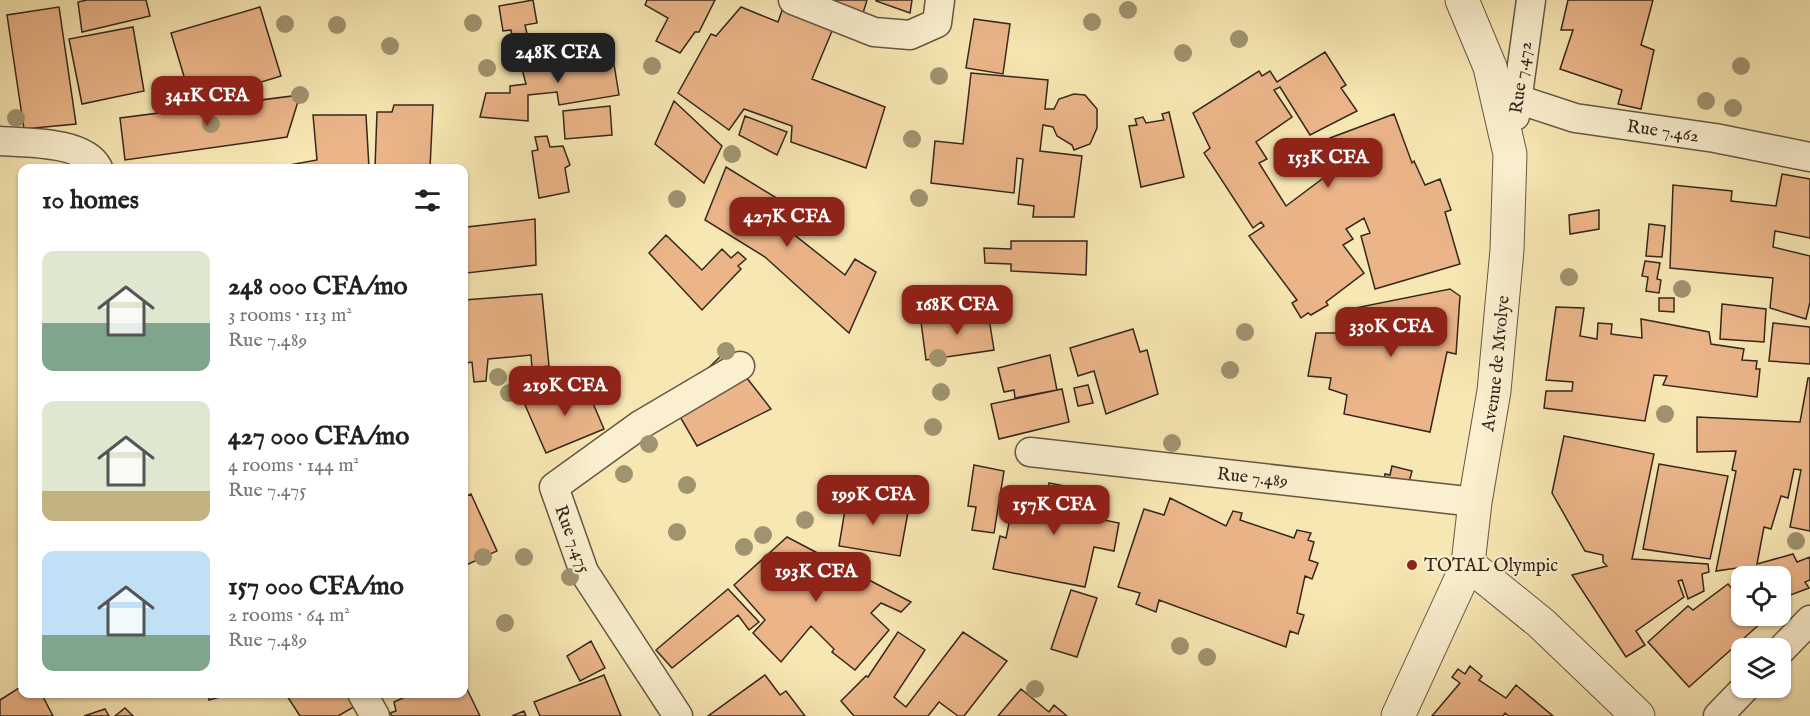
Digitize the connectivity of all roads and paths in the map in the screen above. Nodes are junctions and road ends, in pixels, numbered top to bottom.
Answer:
1 (793, 0) edge
2 (940, 0) edge
3 (1462, 0) edge
4 (1531, 0) edge
5 (1517, 99) junction
6 (0, 141) edge
7 (1510, 154) junction
8 (1810, 158) edge
9 (96, 164) edge
10 (740, 366) dead end
11 (1030, 452) dead end
12 (1475, 502) junction
13 (1468, 564) junction
14 (1810, 620) edge
15 (1791, 640) edge
16 (365, 698) edge
17 (1735, 698) edge
18 (375, 716) edge
19 (678, 716) edge
20 (1398, 716) edge
21 (1638, 716) edge
22 (1718, 716) edge

1 - 2 street
3 - 7 street, Avenue de Mvolye
4 - 5 street, Rue 7.472
5 - 7 street, Rue 7.472
5 - 8 street, Rue 7.462
6 - 9 street
7 - 12 street, Avenue de Mvolye
10 - 19 street, Rue 7.475
11 - 12 street, Rue 7.489
12 - 13 street, Avenue de Mvolye
13 - 20 street, Avenue de Mvolye
13 - 21 street
14 - 15 street
16 - 18 street
17 - 22 street

